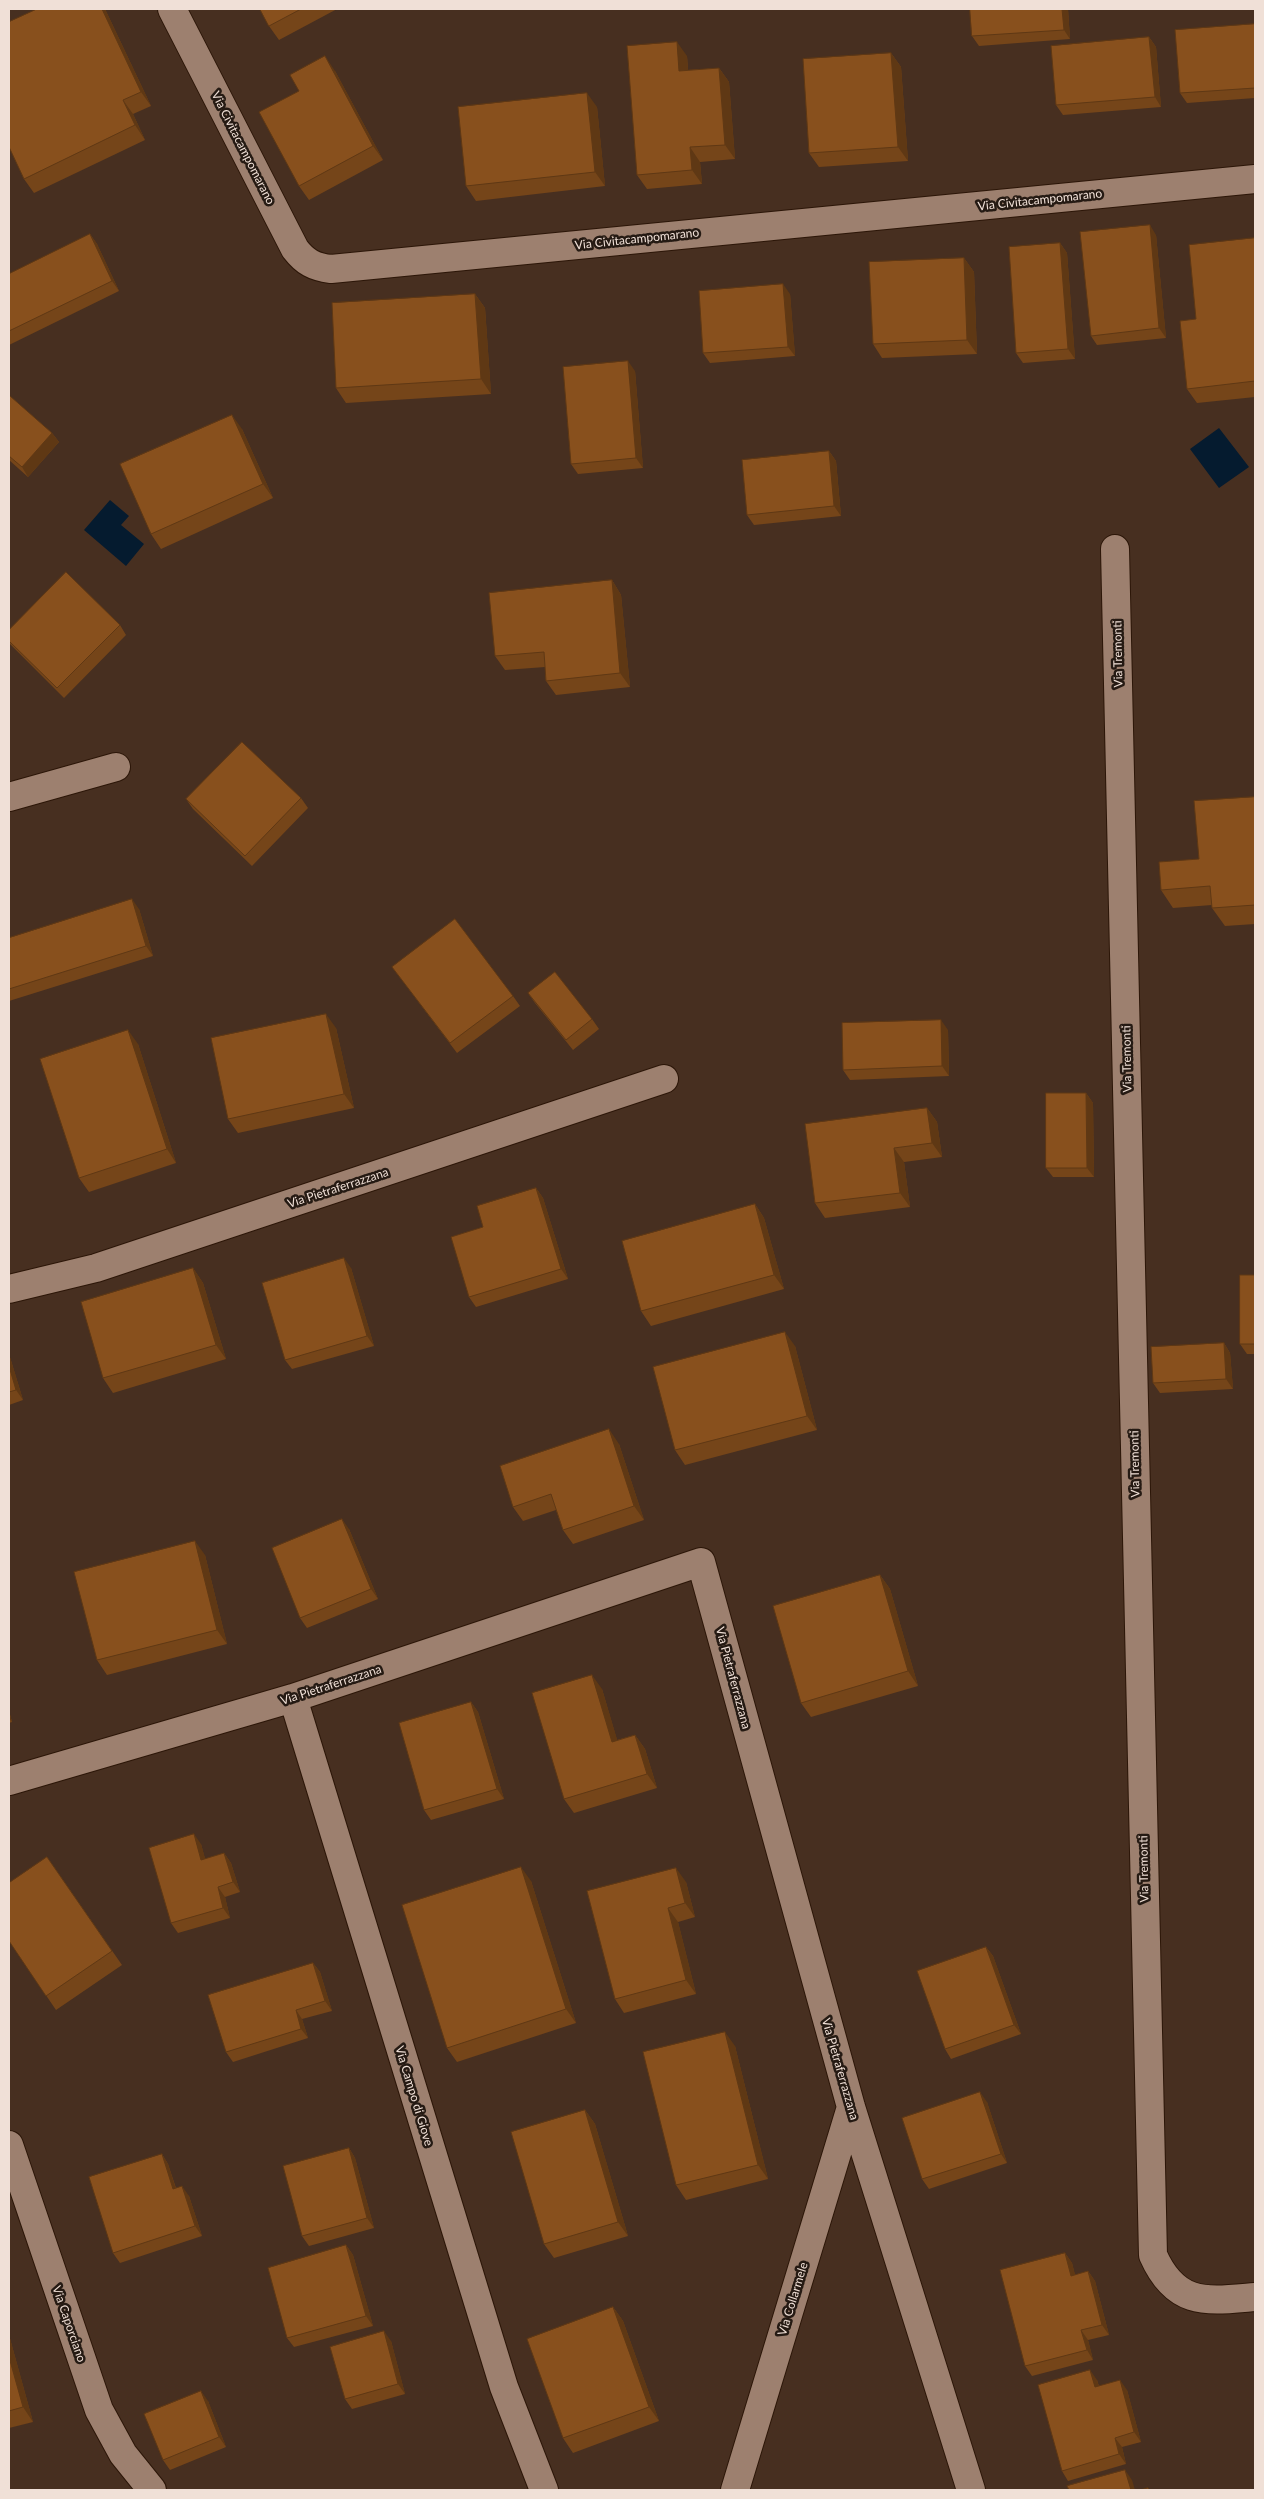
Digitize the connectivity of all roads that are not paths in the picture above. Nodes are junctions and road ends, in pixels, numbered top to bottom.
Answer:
1 (172, 9) edge
2 (1255, 179) edge
3 (1116, 550) dead end
4 (116, 767) dead end
5 (9, 797) edge
6 (664, 1079) dead end
7 (9, 1289) edge
8 (293, 1698) junction
9 (9, 1781) edge
10 (851, 2107) junction
11 (9, 2145) edge
12 (1255, 2297) edge
13 (152, 2490) edge
14 (544, 2490) edge
15 (734, 2490) edge
16 (971, 2490) edge

1 - 2 street, Via Civitacampomarano
3 - 12 street, Via Tremonti
4 - 5 street
6 - 7 street, Via Pietraferrazzana
8 - 9 street, Via Pietraferrazzana
8 - 10 street, Via Pietraferrazzana
8 - 14 street, Via Campo di Giove
10 - 15 street, Via Collarmele
10 - 16 street, Via Pietraferrazzana
11 - 13 street, Via Caporciano

